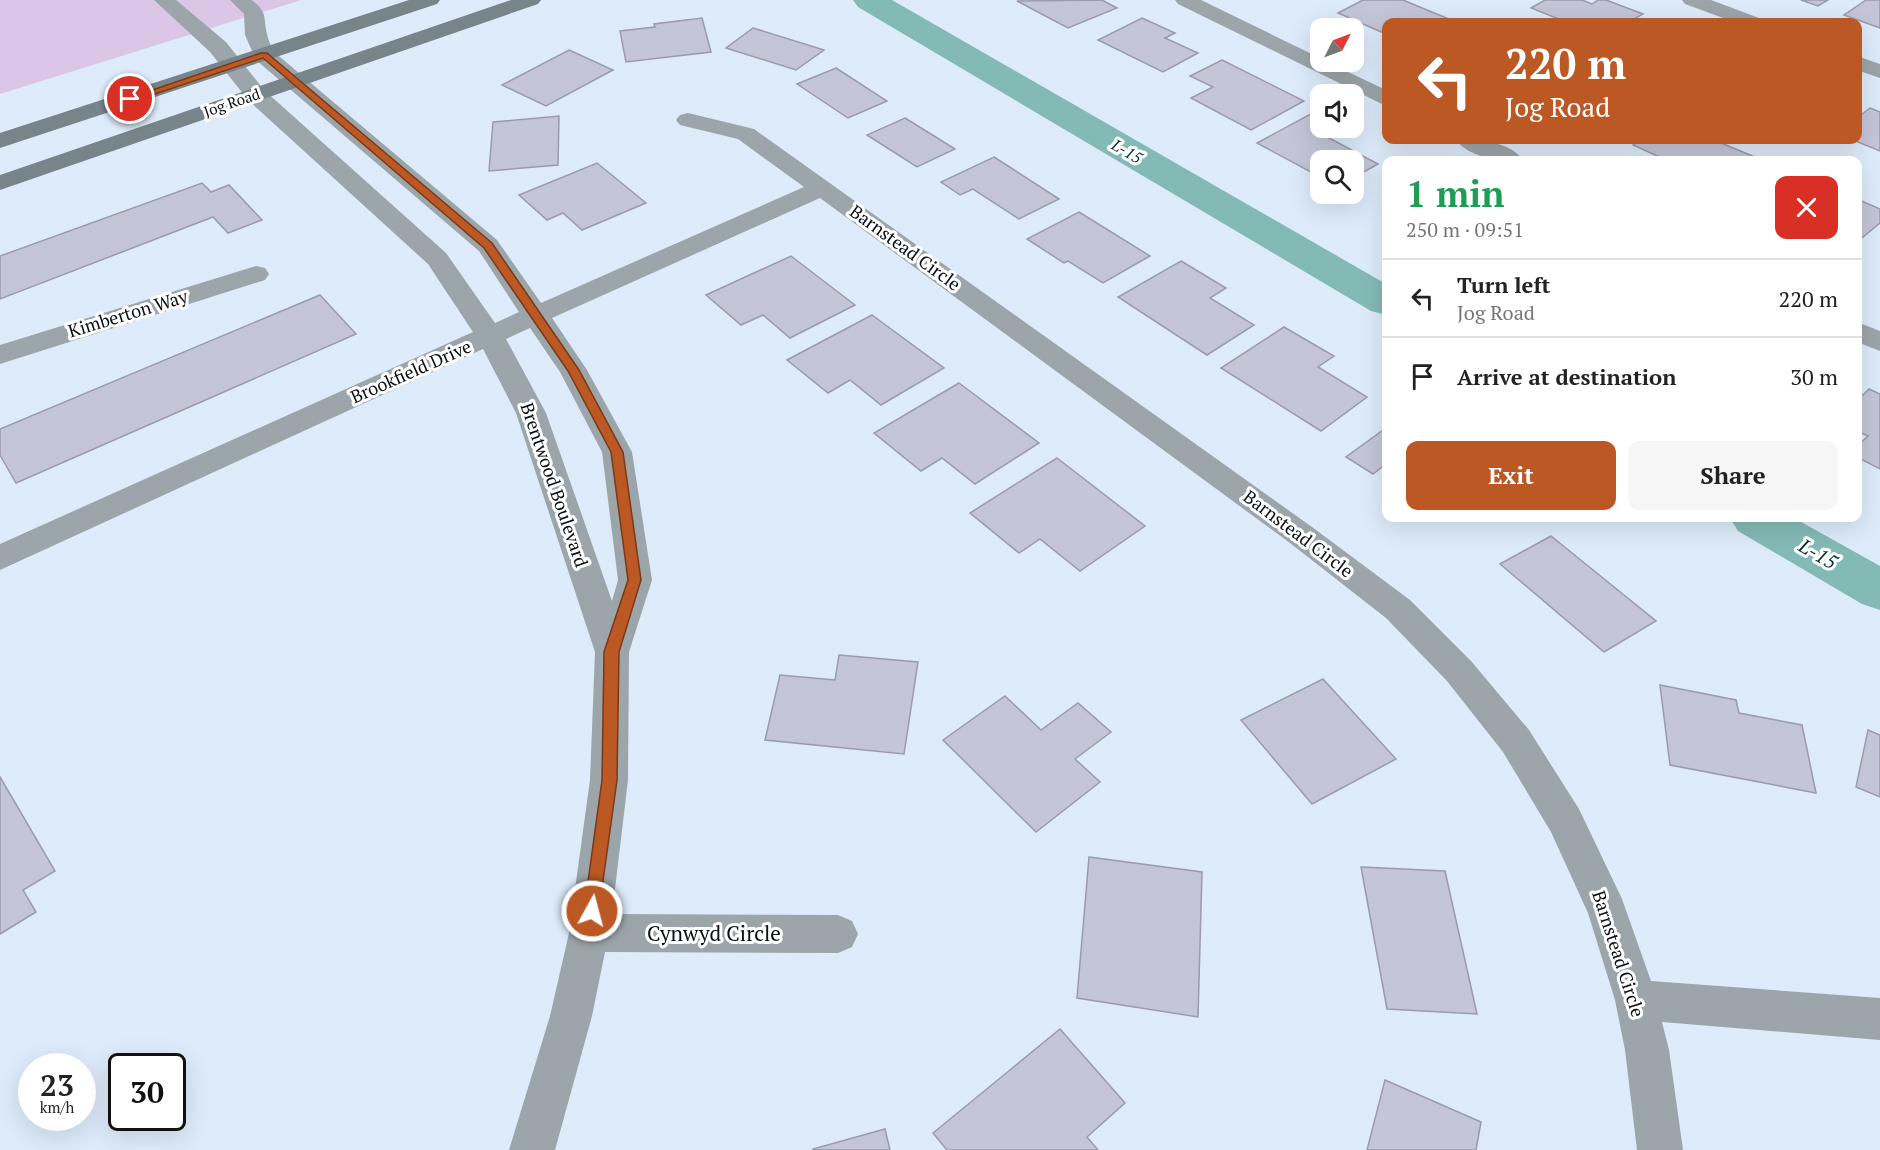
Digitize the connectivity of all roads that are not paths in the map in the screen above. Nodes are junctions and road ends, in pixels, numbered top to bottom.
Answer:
1 (164, 0) edge
2 (240, 0) edge
3 (430, 0) edge
4 (531, 0) edge
5 (1185, 0) edge
6 (1692, 0) edge
7 (1741, 18) edge
8 (264, 55) junction
9 (1862, 65) edge
10 (232, 66) junction
11 (1880, 71) edge
12 (296, 81) junction
13 (256, 95) junction
14 (1382, 97) edge
15 (688, 120) dead end
16 (0, 141) edge
17 (1477, 144) edge
18 (1502, 156) edge
19 (0, 183) edge
20 (822, 188) junction
21 (256, 274) dead end
22 (535, 315) junction
23 (1862, 333) edge
24 (490, 336) junction
25 (1880, 342) edge
26 (0, 355) edge
27 (0, 558) edge
28 (612, 652) junction
29 (589, 933) junction
30 (838, 934) dead end
31 (1636, 1000) junction
32 (1880, 1019) edge
33 (532, 1150) edge
34 (1660, 1150) edge

1 - 10 street, Brentwood Boulevard
2 - 8 street
3 - 8 main road, Jog Road
4 - 12 main road, Jog Road
5 - 14 street
6 - 7 street
8 - 10 main road, Jog Road
8 - 12 street, Brentwood Boulevard
9 - 11 street
10 - 13 street, Brentwood Boulevard
10 - 16 main road, Jog Road
12 - 13 main road, Jog Road
12 - 22 street, Brentwood Boulevard
13 - 19 main road, Jog Road
13 - 24 street, Brentwood Boulevard
15 - 20 street, Barnstead Circle
17 - 18 street
20 - 22 street, Brookfield Drive
20 - 31 street, Barnstead Circle
21 - 26 street, Kimberton Way
22 - 24 street, Brookfield Drive
22 - 28 street, Brentwood Boulevard
23 - 25 street
24 - 27 street, Brookfield Drive
24 - 28 street, Brentwood Boulevard
28 - 29 street, Brentwood Boulevard
29 - 30 street, Cynwyd Circle
29 - 33 street, Brentwood Boulevard
31 - 32 street
31 - 34 street, Barnstead Circle

